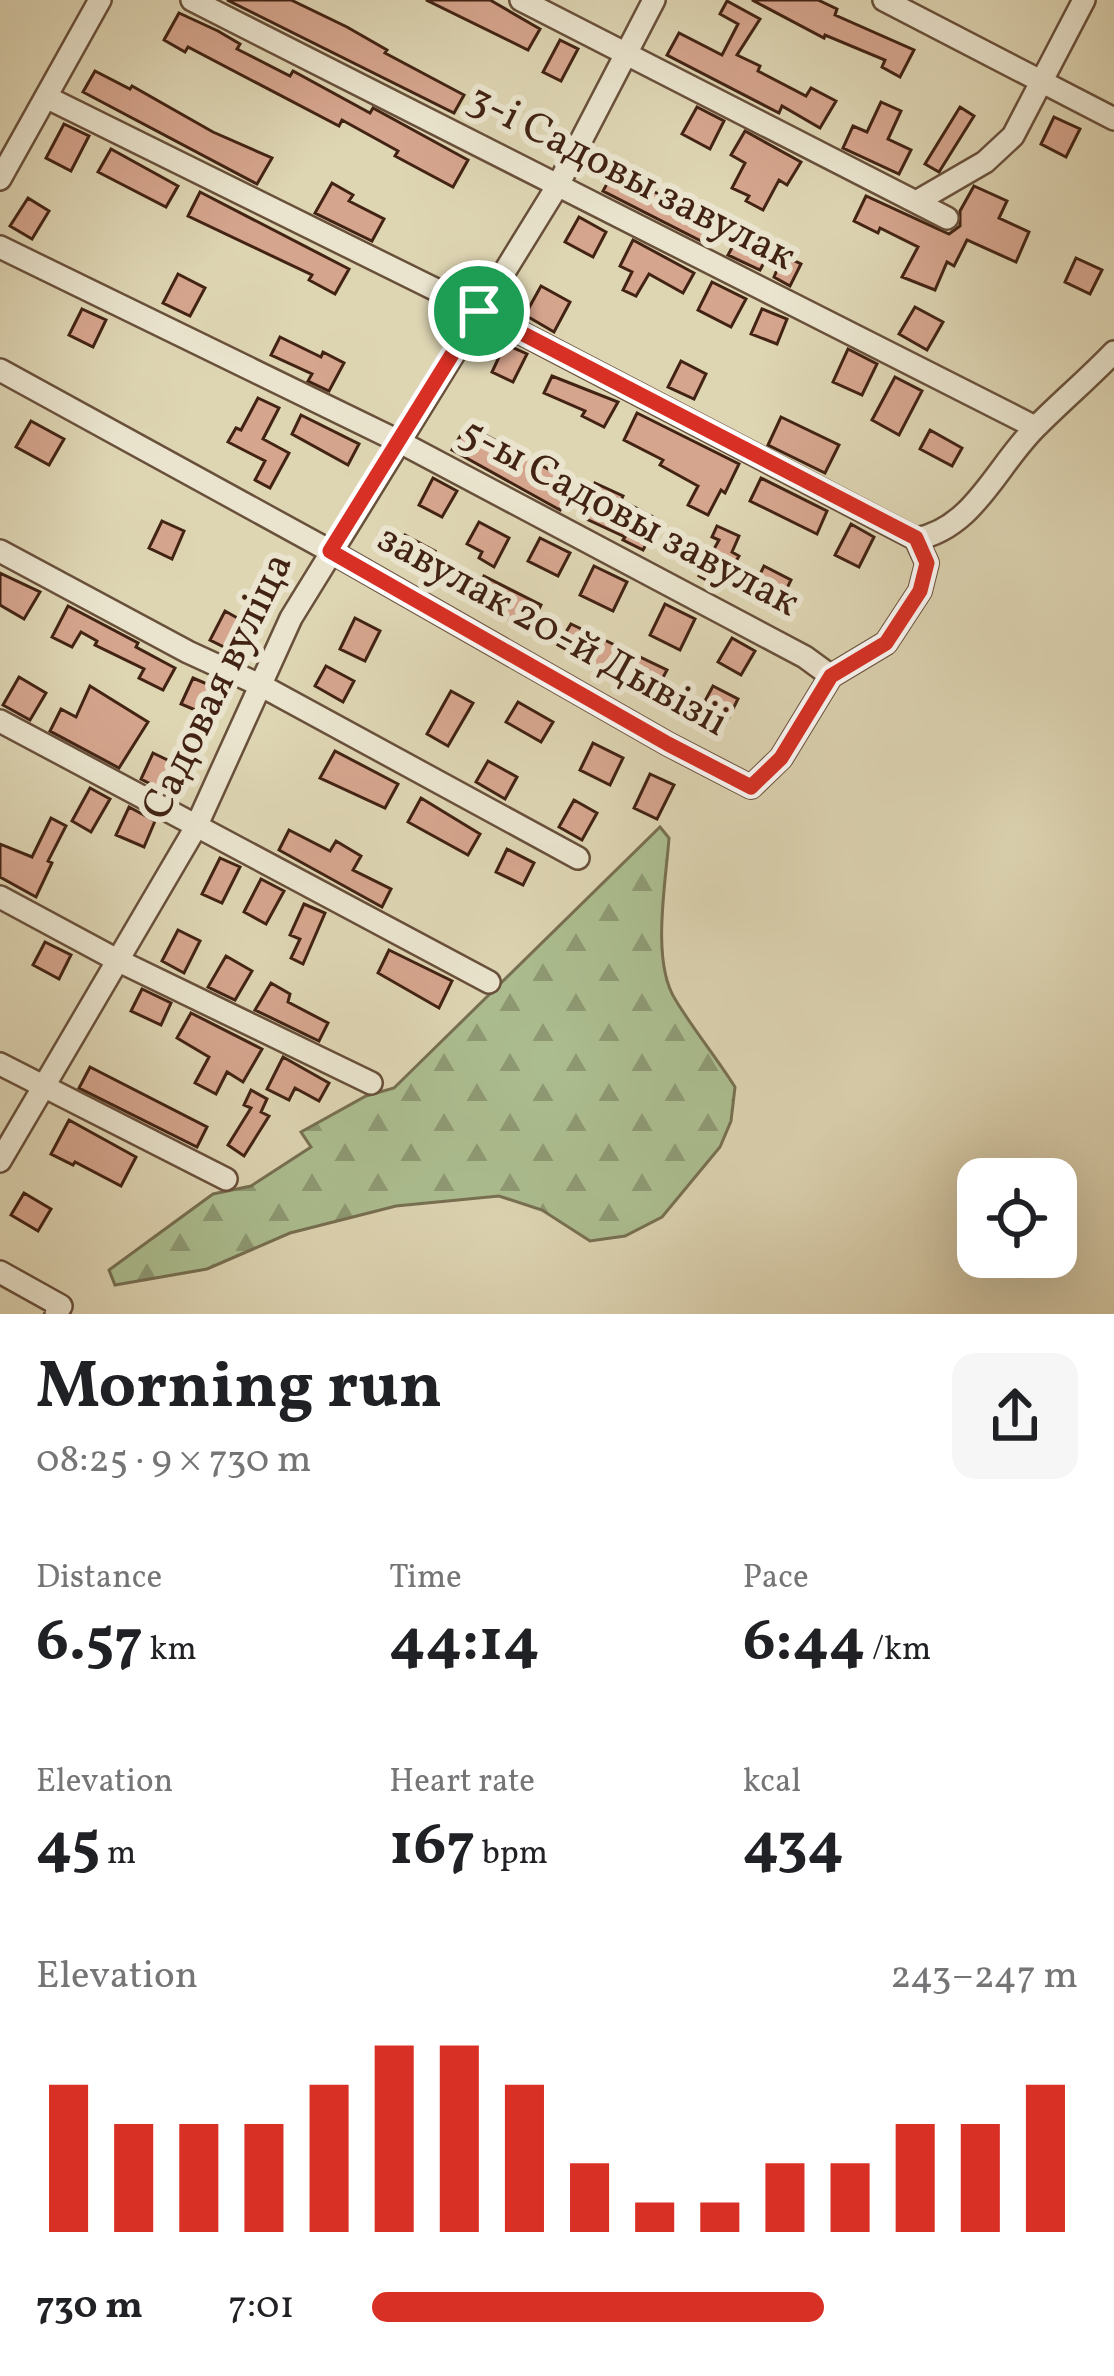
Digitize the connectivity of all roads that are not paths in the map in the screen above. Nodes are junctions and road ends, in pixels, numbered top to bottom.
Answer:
1 (100, 0) edge
2 (192, 0) edge
3 (521, 0) edge
4 (654, 0) edge
5 (884, 0) edge
6 (1084, 0) edge
7 (623, 53) junction
8 (1041, 83) junction
9 (46, 97) junction
10 (1114, 119) edge
11 (0, 179) edge
12 (558, 185) junction
13 (916, 202) junction
14 (947, 218) dead end
15 (0, 247) edge
16 (479, 311) junction
17 (1114, 352) edge
18 (0, 370) edge
19 (1035, 427) junction
20 (398, 441) junction
21 (916, 538) junction
22 (0, 551) edge
23 (330, 551) junction
24 (831, 676) junction
25 (262, 686) junction
26 (0, 721) edge
27 (196, 827) junction
28 (578, 859) dead end
29 (0, 897) edge
30 (117, 960) junction
31 (489, 982) dead end
32 (0, 1064) edge
33 (371, 1083) dead end
34 (43, 1086) junction
35 (0, 1161) edge
36 (226, 1179) dead end
37 (0, 1272) edge
38 (58, 1310) edge

1 - 9 street
2 - 12 street, 3-і Садовы завулак
3 - 7 street
4 - 7 street, Садовая вуліца
5 - 8 street
6 - 8 street
7 - 12 street, Садовая вуліца
7 - 13 street
8 - 10 street
8 - 13 street
9 - 11 street
9 - 16 street
12 - 16 street, Садовая вуліца
12 - 19 street, 3-і Садовы завулак
13 - 14 street
15 - 20 street, 5-ы Садовы завулак
16 - 20 street, Садовая вуліца
16 - 21 street
17 - 19 street
18 - 23 street, завулак 20-й Дывізіі
19 - 21 street
20 - 23 street, Садовая вуліца
20 - 24 street, 5-ы Садовы завулак
21 - 24 street
22 - 25 street
23 - 24 street, завулак 20-й Дывізіі
23 - 25 street, Садовая вуліца
25 - 27 street, Садовая вуліца
25 - 28 street
26 - 27 street
27 - 30 street, Садовая вуліца
27 - 31 street
29 - 30 street
30 - 33 street
30 - 34 street, Садовая вуліца
32 - 34 street
34 - 35 street, Садовая вуліца
34 - 36 street
37 - 38 street

